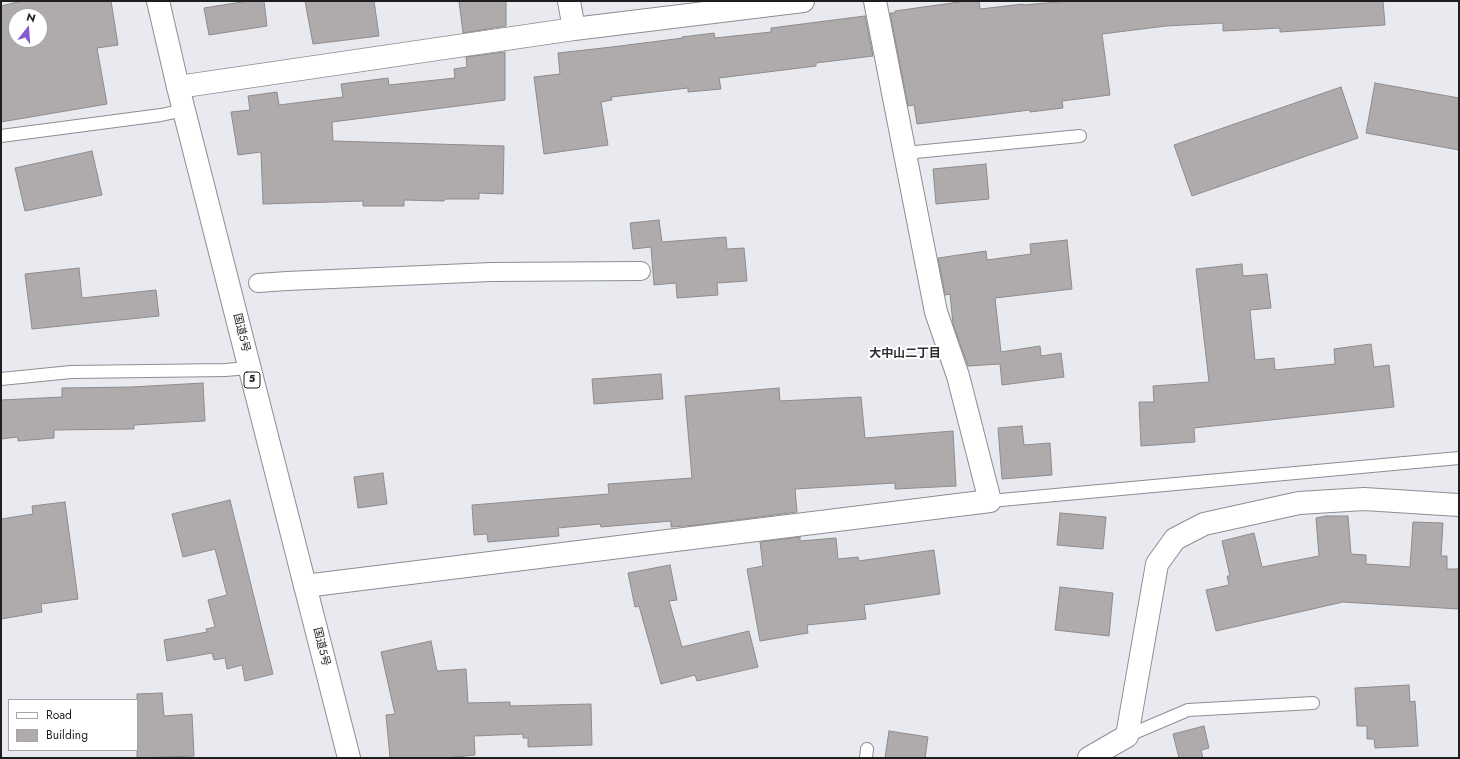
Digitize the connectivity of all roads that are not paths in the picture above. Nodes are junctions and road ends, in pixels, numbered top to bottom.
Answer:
1 (158, 1) edge
2 (569, 1) edge
3 (803, 1) edge
4 (875, 1) edge
5 (574, 29) junction
6 (178, 87) junction
7 (184, 110) junction
8 (1, 136) edge
9 (1080, 136) dead end
10 (905, 153) junction
11 (641, 271) dead end
12 (258, 283) dead end
13 (249, 368) junction
14 (1, 379) edge
15 (1459, 458) edge
16 (990, 501) junction
17 (1459, 505) edge
18 (305, 586) junction
19 (1313, 703) dead end
20 (1127, 736) junction
21 (349, 758) edge
22 (1090, 758) edge

1 - 6 main road, 国道5号 / 5
2 - 5 main road
3 - 5 main road
4 - 10 main road
5 - 6 main road
6 - 7 main road, 国道5号 / 5
7 - 8 lane
7 - 13 main road, 国道5号 / 5
9 - 10 lane
10 - 16 main road
11 - 12 street
13 - 14 lane
13 - 18 main road, 国道5号 / 5
15 - 16 lane
16 - 18 main road
17 - 20 main road
18 - 21 main road, 国道5号 / 5
19 - 20 lane
20 - 22 main road

